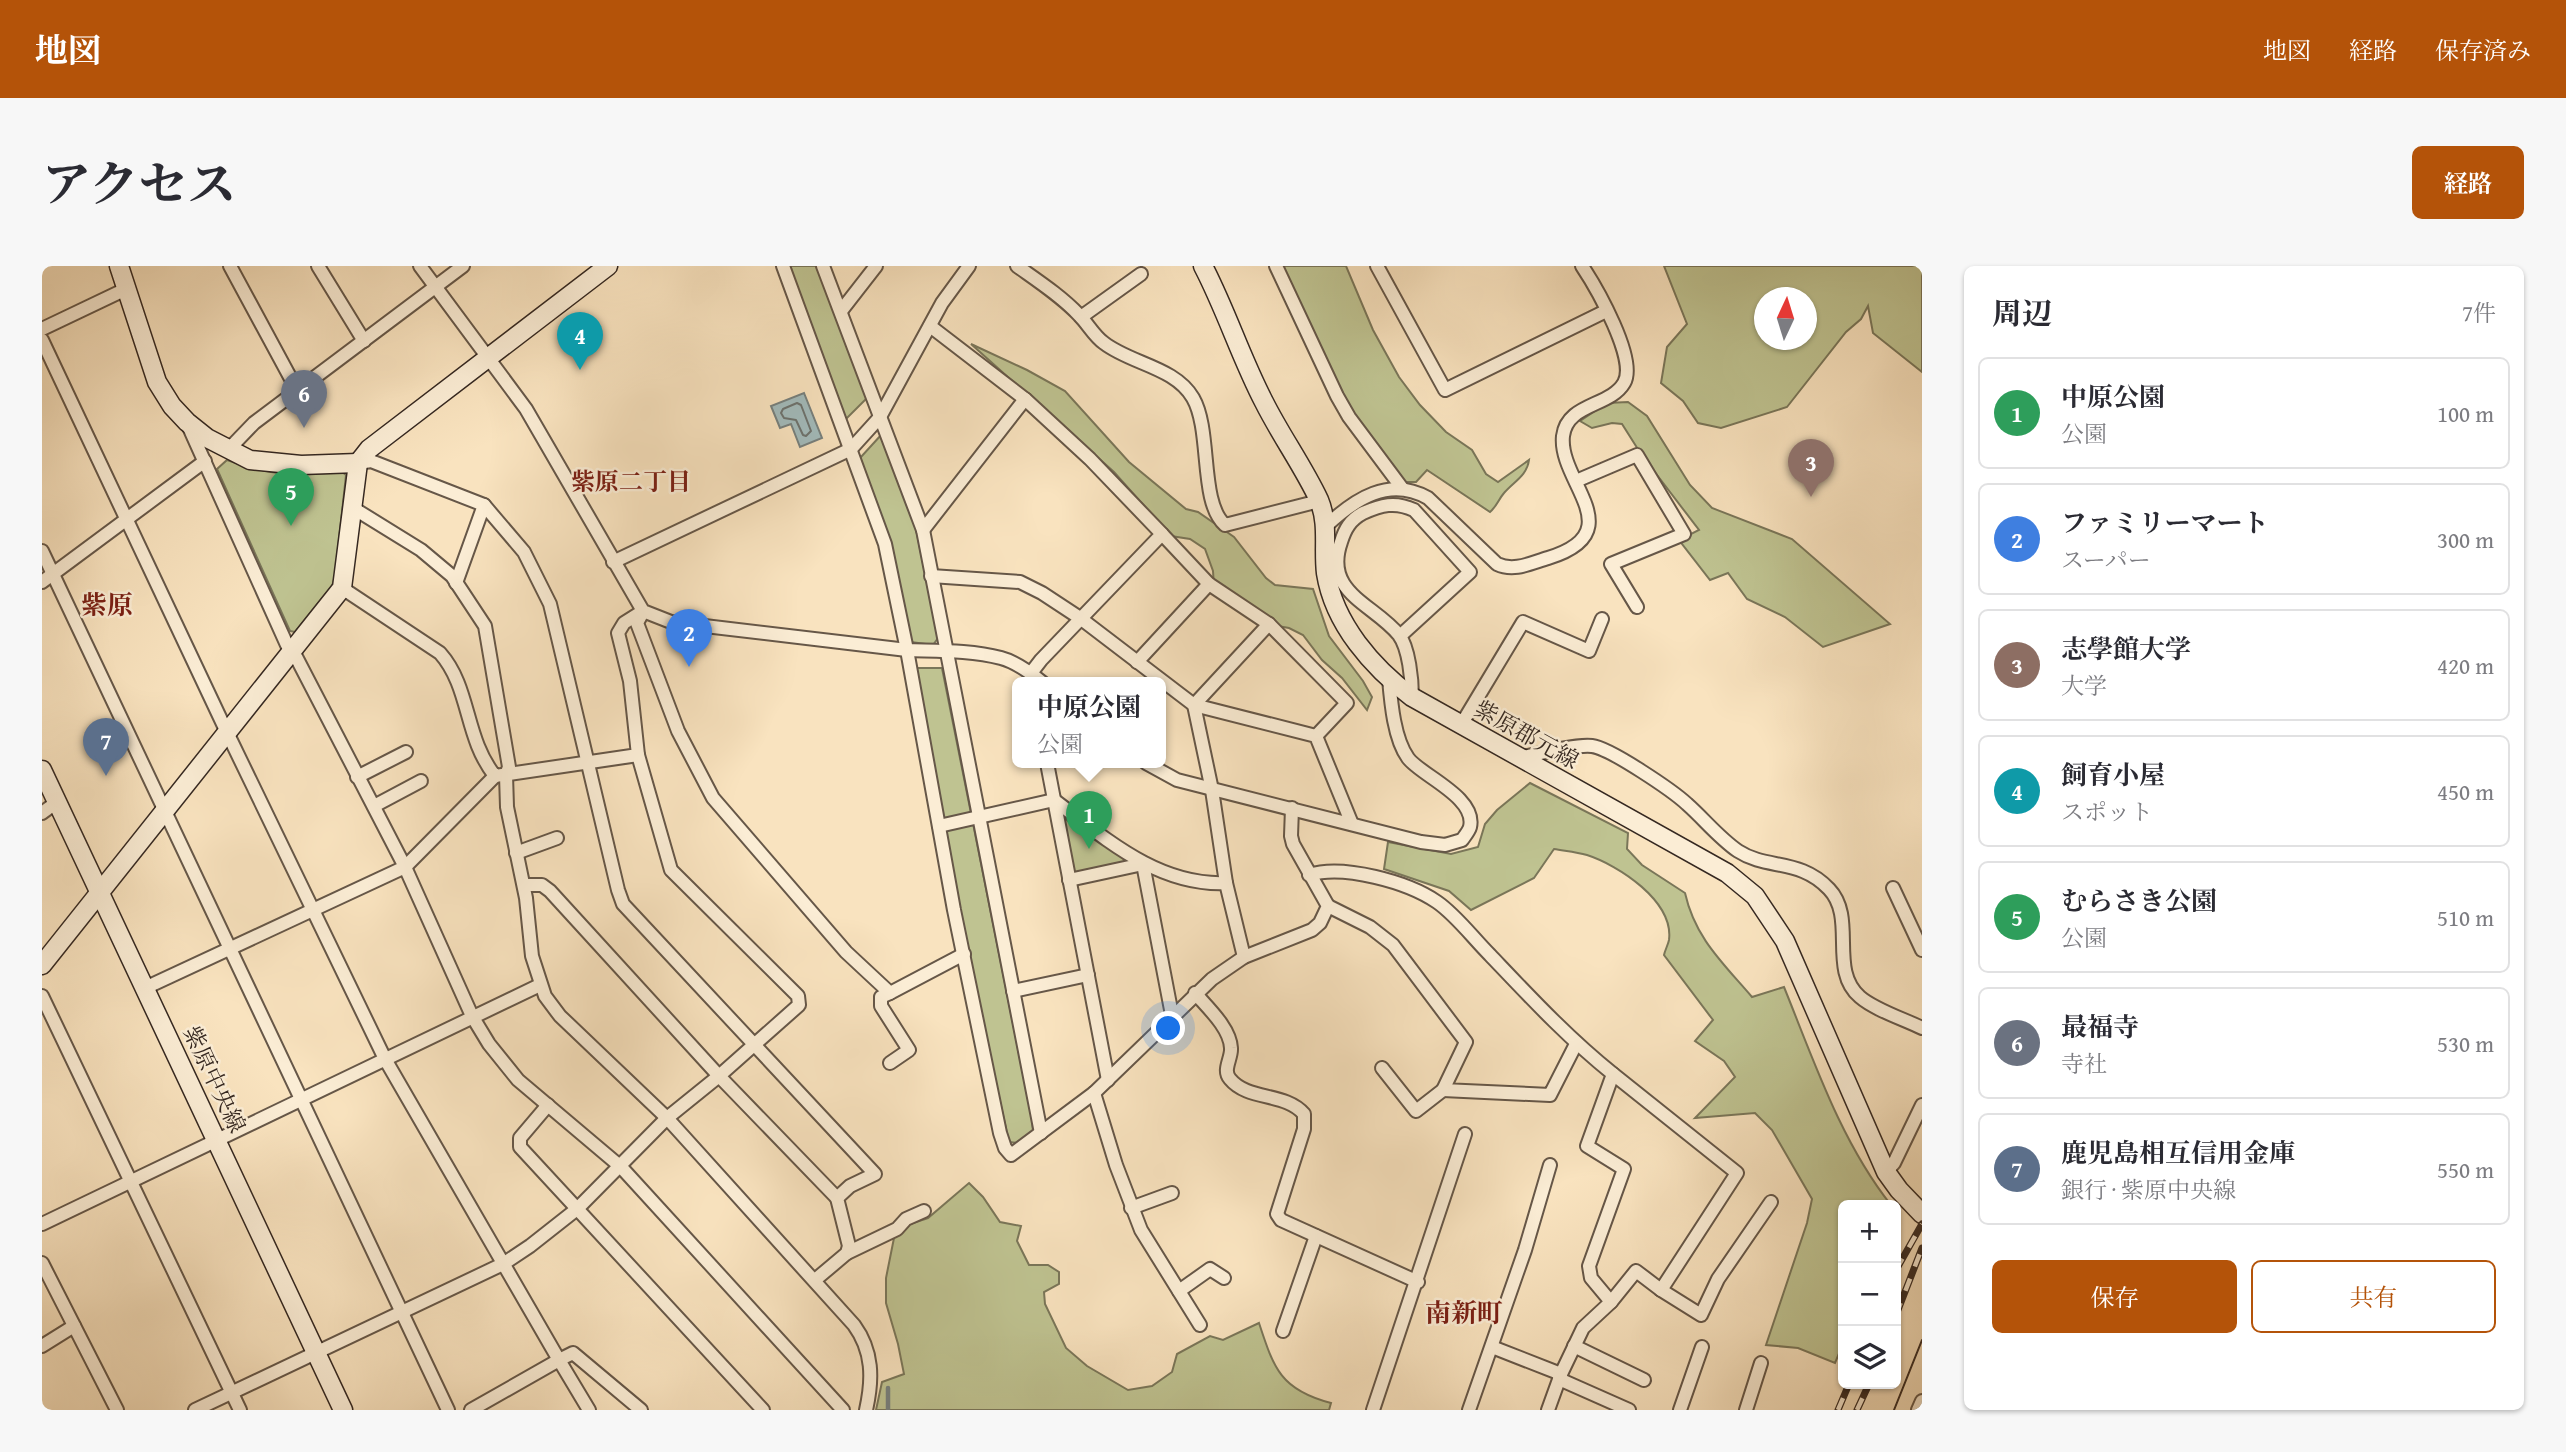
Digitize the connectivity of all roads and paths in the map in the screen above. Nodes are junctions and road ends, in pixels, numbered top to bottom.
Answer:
1 (119, 266) edge
2 (230, 266) edge
3 (318, 266) edge
4 (420, 266) edge
5 (463, 266) edge
6 (608, 266) edge
7 (783, 266) edge
8 (823, 266) edge
9 (876, 266) edge
10 (969, 266) edge
11 (1203, 266) edge
12 (1276, 266) edge
13 (1377, 266) edge
14 (1582, 266) edge
15 (1027, 269) edge
16 (1141, 274) dead end
17 (435, 287) junction
18 (126, 289) junction
19 (1606, 311) junction
20 (841, 312) junction
21 (1081, 317) junction
22 (930, 326) junction
23 (42, 329) edge
24 (42, 340) edge
25 (364, 341) junction
26 (490, 358) junction
27 (297, 390) junction
28 (1025, 398) junction
29 (880, 417) junction
30 (187, 422) junction
31 (851, 449) junction
32 (228, 450) junction
33 (205, 461) junction
34 (358, 463) junction
35 (1577, 481) junction
36 (1402, 488) junction
37 (1319, 502) junction
38 (484, 505) junction
39 (352, 508) junction
40 (127, 519) junction
41 (1326, 526) junction
42 (923, 530) junction
43 (1162, 534) junction
44 (42, 551) edge
45 (613, 562) junction
46 (931, 576) junction
47 (47, 578) edge
48 (456, 583) junction
49 (1209, 584) junction
50 (342, 588) junction
51 (1637, 607) dead end
52 (643, 611) junction
53 (1080, 618) junction
54 (1602, 619) dead end
55 (1269, 624) junction
56 (1400, 636) junction
57 (908, 650) junction
58 (293, 651) junction
59 (945, 652) junction
60 (1137, 662) junction
61 (1030, 677) edge
62 (1032, 677) edge
63 (1157, 677) edge
64 (1388, 679) junction
65 (1166, 684) edge
66 (1412, 697) junction
67 (1194, 705) junction
68 (1461, 725) junction
69 (228, 733) junction
70 (1316, 736) junction
71 (406, 752) dead end
72 (638, 755) junction
73 (1519, 759) junction
74 (588, 762) junction
75 (1048, 768) edge
76 (1155, 768) edge
77 (42, 770) edge
78 (501, 775) junction
79 (357, 777) junction
80 (421, 781) dead end
81 (1212, 790) junction
82 (1054, 800) junction
83 (57, 802) junction
84 (374, 806) junction
85 (1292, 808) junction
86 (164, 812) junction
87 (42, 813) edge
88 (978, 816) junction
89 (1352, 824) junction
90 (939, 826) junction
91 (557, 838) dead end
92 (516, 853) junction
93 (1143, 864) junction
94 (405, 867) junction
95 (1309, 875) junction
96 (1069, 880) junction
97 (1226, 883) junction
98 (524, 885) junction
99 (1893, 888) dead end
100 (100, 893) junction
101 (1328, 906) junction
102 (312, 909) junction
103 (230, 950) junction
104 (1922, 950) edge
105 (964, 954) junction
106 (1244, 957) junction
107 (42, 965) edge
108 (1088, 975) junction
109 (540, 985) junction
110 (145, 988) junction
111 (1013, 991) junction
112 (890, 993) junction
113 (1195, 993) junction
114 (42, 996) edge
115 (1172, 1015) junction
116 (472, 1016) junction
117 (1922, 1028) edge
118 (1576, 1044) junction
119 (754, 1046) junction
120 (385, 1059) junction
121 (890, 1063) dead end
122 (1382, 1068) dead end
123 (1613, 1074) junction
124 (719, 1076) junction
125 (1108, 1080) junction
126 (1443, 1090) junction
127 (1094, 1093) junction
128 (301, 1099) junction
129 (548, 1105) junction
130 (1922, 1105) edge
131 (667, 1118) junction
132 (1041, 1133) junction
133 (1465, 1134) dead end
134 (216, 1140) junction
135 (1550, 1165) dead end
136 (621, 1167) junction
137 (1886, 1172) junction
138 (130, 1182) junction
139 (1172, 1193) dead end
140 (837, 1198) junction
141 (1771, 1202) dead end
142 (1131, 1208) junction
143 (577, 1209) junction
144 (924, 1211) dead end
145 (1922, 1214) edge
146 (42, 1224) edge
147 (1316, 1236) junction
148 (847, 1253) junction
149 (42, 1263) edge
150 (503, 1264) junction
151 (1224, 1278) dead end
152 (815, 1280) junction
153 (1418, 1282) junction
154 (1661, 1290) junction
155 (1179, 1292) junction
156 (1611, 1302) junction
157 (401, 1312) junction
158 (1200, 1325) dead end
159 (74, 1326) junction
160 (1283, 1331) dead end
161 (42, 1346) edge
162 (1574, 1346) junction
163 (1492, 1347) junction
164 (1702, 1347) dead end
165 (316, 1353) junction
166 (559, 1360) junction
167 (1761, 1363) dead end
168 (1560, 1377) junction
169 (1644, 1380) dead end
170 (232, 1393) junction
171 (1922, 1401) edge
172 (117, 1410) edge
173 (195, 1410) edge
174 (240, 1410) edge
175 (343, 1410) edge
176 (448, 1410) edge
177 (471, 1410) edge
178 (589, 1410) edge
179 (640, 1410) edge
180 (764, 1410) edge
181 (844, 1410) edge
182 (866, 1410) edge
183 (1373, 1410) edge
184 (1469, 1410) edge
185 (1548, 1410) edge
186 (1629, 1410) edge
187 (1680, 1410) edge
188 (1746, 1410) edge
189 (1918, 1410) edge

1 - 18 street
2 - 27 street
3 - 25 street
4 - 17 street
5 - 17 street
6 - 26 street
7 - 31 street
8 - 20 street
9 - 20 street
10 - 22 street
11 - 37 street, 紫原郡元線
12 - 36 street
13 - 19 street
14 - 19 street
15 - 21 street
16 - 21 street
17 - 25 street
17 - 26 street
18 - 23 street
18 - 30 street
19 - 35 street
20 - 29 street
21 - 37 street
22 - 28 street
22 - 29 street
24 - 40 street
25 - 27 street
26 - 34 street
26 - 45 street
27 - 32 street
28 - 42 street
28 - 43 street
29 - 31 street
29 - 42 street
30 - 32 street
30 - 33 street
31 - 45 street
31 - 57 street
32 - 34 street
33 - 40 street
33 - 58 street
34 - 38 street
34 - 39 street
35 - 36 street
35 - 51 street
36 - 41 street
37 - 41 street, 紫原郡元線
38 - 48 street
38 - 74 street
39 - 48 street
39 - 50 street
40 - 47 street
40 - 69 street
41 - 64 street, 紫原郡元線
42 - 46 street
43 - 49 street
43 - 53 street
44 - 47 street
45 - 52 street
46 - 53 street
46 - 59 street
47 - 86 street
48 - 78 street
49 - 55 street
49 - 60 street
50 - 58 street
50 - 78 street
52 - 57 street
52 - 72 street
52 - 112 street
53 - 60 street
53 - 62 street
54 - 68 street
55 - 67 street
55 - 70 street
56 - 56 street
56 - 66 street
57 - 59 street
57 - 90 street
58 - 69 street
58 - 79 street
59 - 61 street
59 - 88 street
60 - 63 street
64 - 66 street, 紫原郡元線
64 - 89 street
65 - 67 street
66 - 68 street, 紫原郡元線
67 - 70 street
67 - 81 street
68 - 73 street, 紫原郡元線
69 - 86 street
69 - 102 street
70 - 89 street
71 - 79 street
72 - 74 street
72 - 119 street
73 - 117 street
73 - 137 street, 紫原郡元線
74 - 78 street
74 - 119 street
75 - 82 street
76 - 81 street
77 - 83 street, 紫原中央線
78 - 92 street
78 - 94 street
79 - 84 street
80 - 84 street
81 - 85 street
81 - 97 street
82 - 88 street
82 - 93 street
82 - 96 street
83 - 87 street
83 - 100 street, 紫原中央線
84 - 94 street
85 - 89 street
85 - 95 street
86 - 100 street
86 - 103 street
88 - 90 street
88 - 111 street
90 - 105 street
91 - 92 street
92 - 98 street
93 - 96 street
93 - 97 street
93 - 115 street
94 - 102 street
94 - 116 street
95 - 101 street
95 - 118 street
96 - 108 street
97 - 106 street
98 - 109 street
98 - 124 street
99 - 104 street
100 - 107 street
100 - 110 street, 紫原中央線
101 - 106 street
101 - 126 street
102 - 103 street
102 - 120 street
103 - 110 street
103 - 128 street
105 - 112 street
105 - 132 street
106 - 113 street
108 - 111 street
108 - 125 street
109 - 116 street
109 - 131 street
110 - 134 street, 紫原中央線
111 - 132 street
112 - 121 street
113 - 115 street
113 - 147 street
114 - 138 street
115 - 125 street
116 - 120 street
116 - 129 street
118 - 123 street
118 - 126 street
119 - 124 street
119 - 140 street
120 - 128 street
120 - 150 street
122 - 126 street
123 - 154 street
123 - 156 street
124 - 131 street
124 - 140 street
125 - 127 street
127 - 132 street
127 - 142 street
128 - 134 street
128 - 157 street
129 - 136 street
129 - 143 street
130 - 137 street
131 - 136 street
131 - 152 street
133 - 153 street
134 - 138 street
134 - 165 street, 紫原中央線
135 - 163 street
136 - 143 street
136 - 181 street
137 - 145 street, 紫原郡元線
138 - 146 street
138 - 170 street
139 - 142 street
140 - 148 street
141 - 154 street
142 - 155 street
143 - 150 street
143 - 180 street
144 - 148 street
147 - 153 street
147 - 160 street
148 - 152 street
149 - 159 street
150 - 157 street
150 - 166 street
151 - 155 street
152 - 182 street
153 - 183 street
154 - 156 street
155 - 158 street
156 - 162 street
157 - 165 street
157 - 176 street
159 - 161 street
159 - 172 street
162 - 168 street
162 - 169 street
163 - 168 street
163 - 184 street
164 - 187 street
165 - 170 street
165 - 175 street, 紫原中央線
166 - 177 street
166 - 178 street
166 - 179 street
167 - 188 street
168 - 185 street
168 - 186 street
170 - 173 street
170 - 174 street
171 - 189 street

